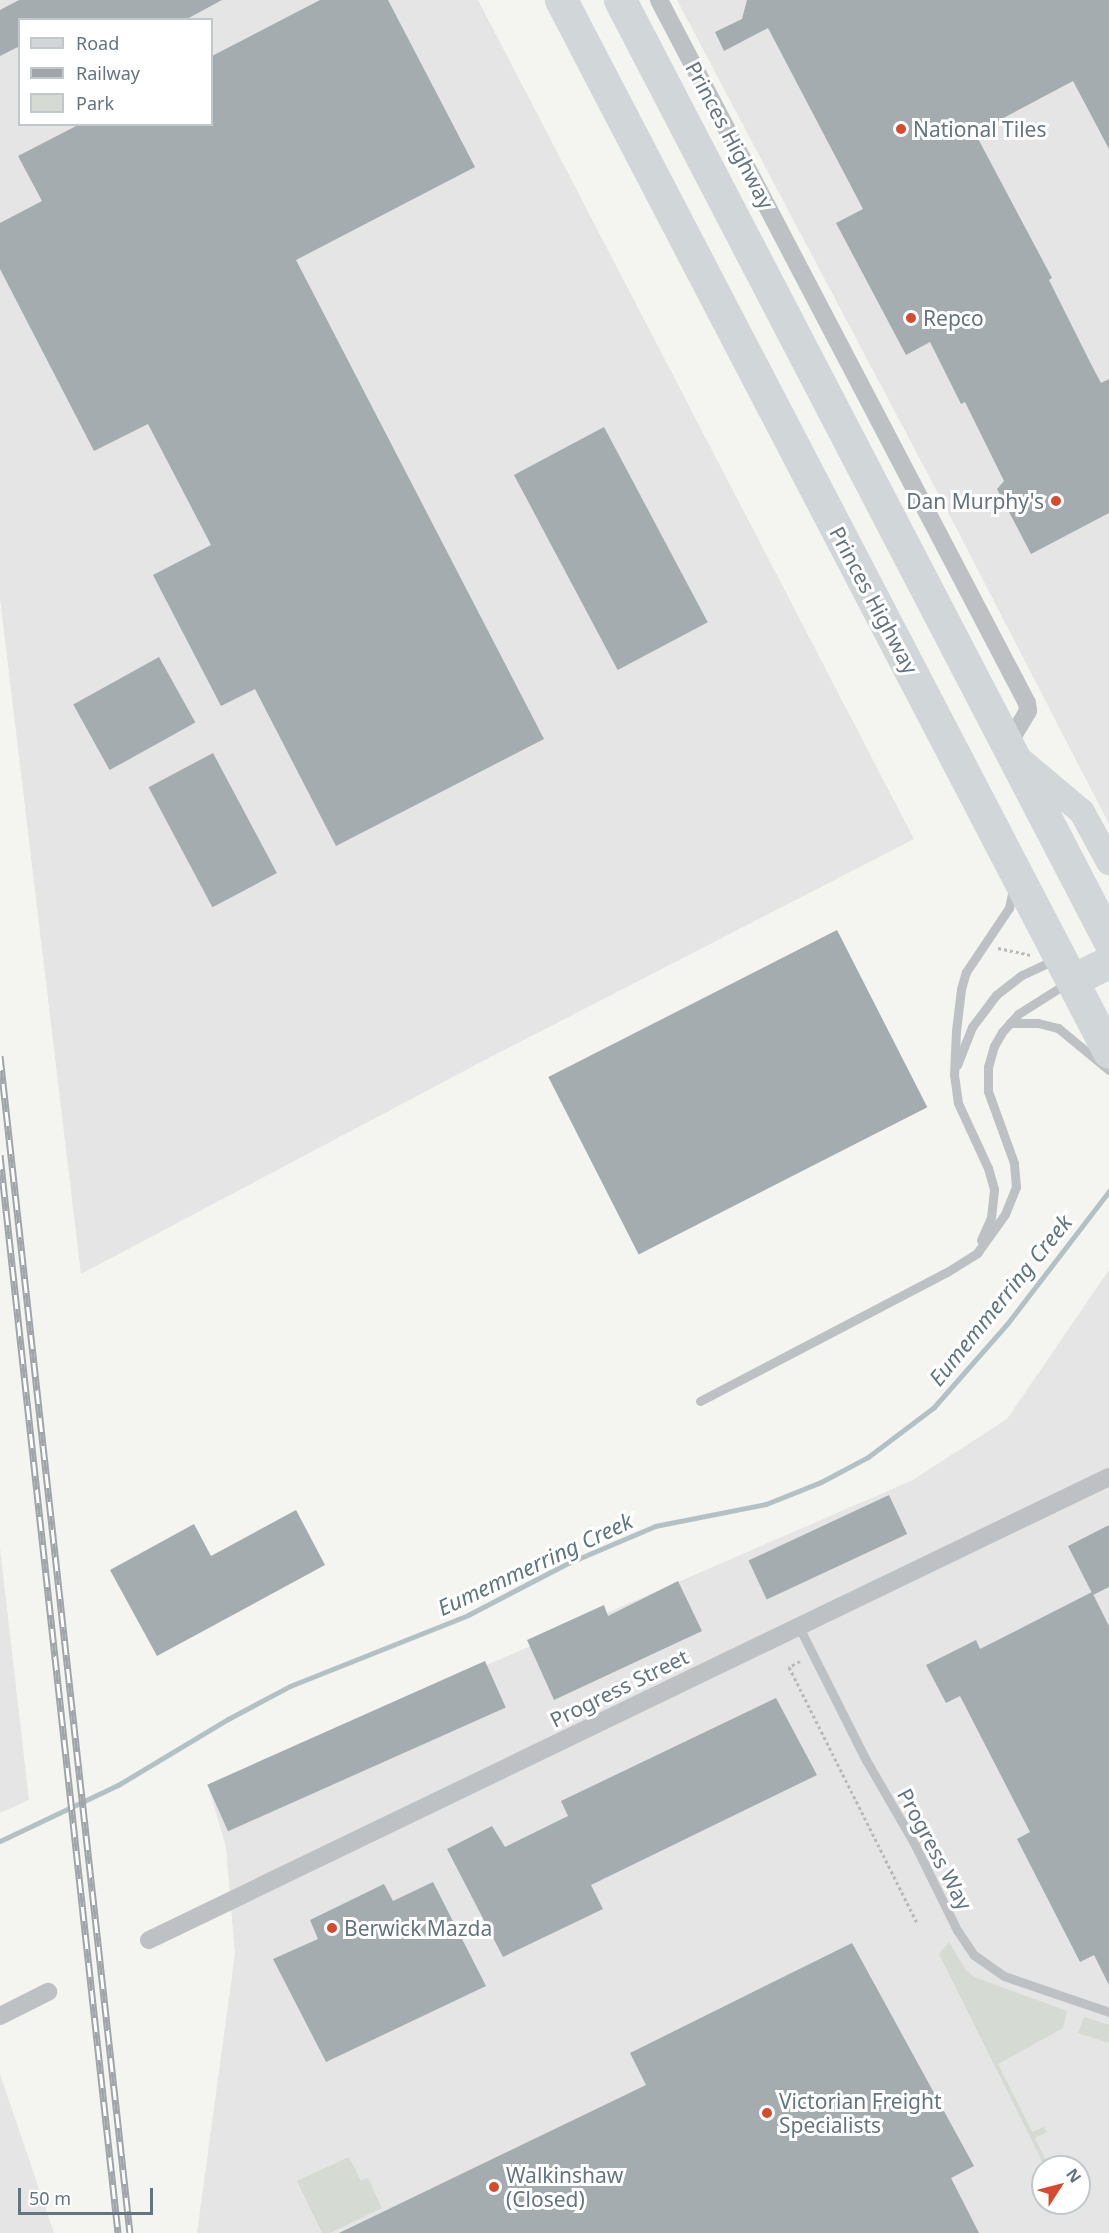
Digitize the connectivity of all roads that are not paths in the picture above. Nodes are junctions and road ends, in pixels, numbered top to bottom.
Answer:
1 (561, 0) edge
2 (600, 0) edge
3 (620, 0) edge
4 (659, 0) edge
5 (575, 50) dead end
6 (682, 119) junction
7 (638, 148) junction
8 (746, 166) junction
9 (716, 185) junction
10 (670, 211) junction
11 (1011, 751) junction
12 (1109, 862) edge
13 (1016, 871) junction
14 (1109, 944) edge
15 (1055, 965) junction
16 (1010, 1023) junction
17 (1109, 1052) edge
18 (1109, 1070) edge
19 (954, 1076) junction
20 (947, 1272) junction
21 (700, 1401) dead end
22 (1109, 1477) edge
23 (799, 1627) junction
24 (149, 1940) dead end
25 (48, 1992) dead end
26 (1109, 2012) edge
27 (0, 2016) edge

1 - 7 highway, Princes Highway
2 - 6 highway
3 - 6 highway, Princes Highway
4 - 8 street, Princes Highway
5 - 7 lane, Princes Highway
6 - 9 highway, Princes Highway
7 - 10 highway, Princes Highway
8 - 9 street
8 - 11 street, Princes Highway
9 - 10 highway
9 - 11 highway, Princes Highway
10 - 13 highway, Princes Highway
11 - 12 main road
11 - 14 highway, Princes Highway
13 - 15 highway, Princes Highway
13 - 19 lane
14 - 15 highway
15 - 16 lane
15 - 17 highway, Princes Highway
15 - 19 lane
16 - 18 lane
16 - 20 lane
19 - 20 lane
20 - 21 lane
22 - 23 street, Progress Street
23 - 24 street, Progress Street
23 - 26 lane, Progress Way
25 - 27 street

